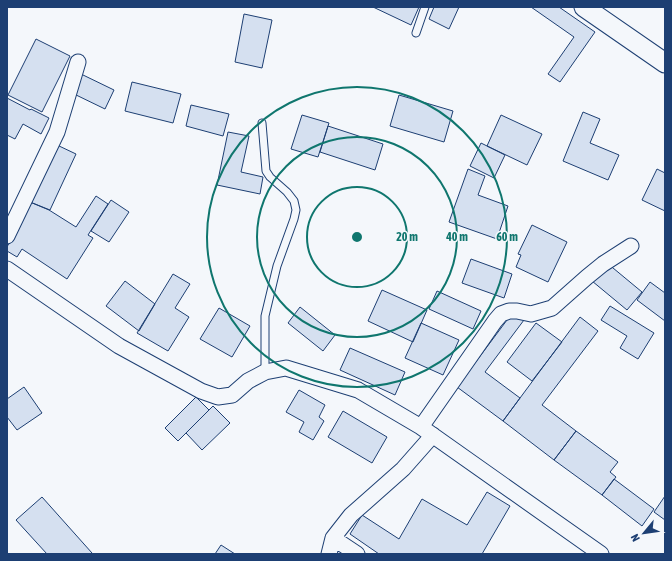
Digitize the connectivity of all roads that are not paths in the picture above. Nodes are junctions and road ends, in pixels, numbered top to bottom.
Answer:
1 (425, 7) edge
2 (584, 7) edge
3 (416, 33) dead end
4 (78, 62) dead end
5 (665, 63) edge
6 (262, 123) dead end
7 (7, 236) edge
8 (631, 246) dead end
9 (7, 269) edge
10 (265, 372) junction
11 (427, 431) junction
12 (332, 538) junction
13 (329, 554) edge
14 (357, 554) edge
15 (600, 554) edge

1 - 3 lane
2 - 5 street
4 - 7 street
6 - 10 lane
8 - 11 street
9 - 10 street
10 - 11 street
11 - 12 street
11 - 15 street
12 - 13 street
12 - 14 street

